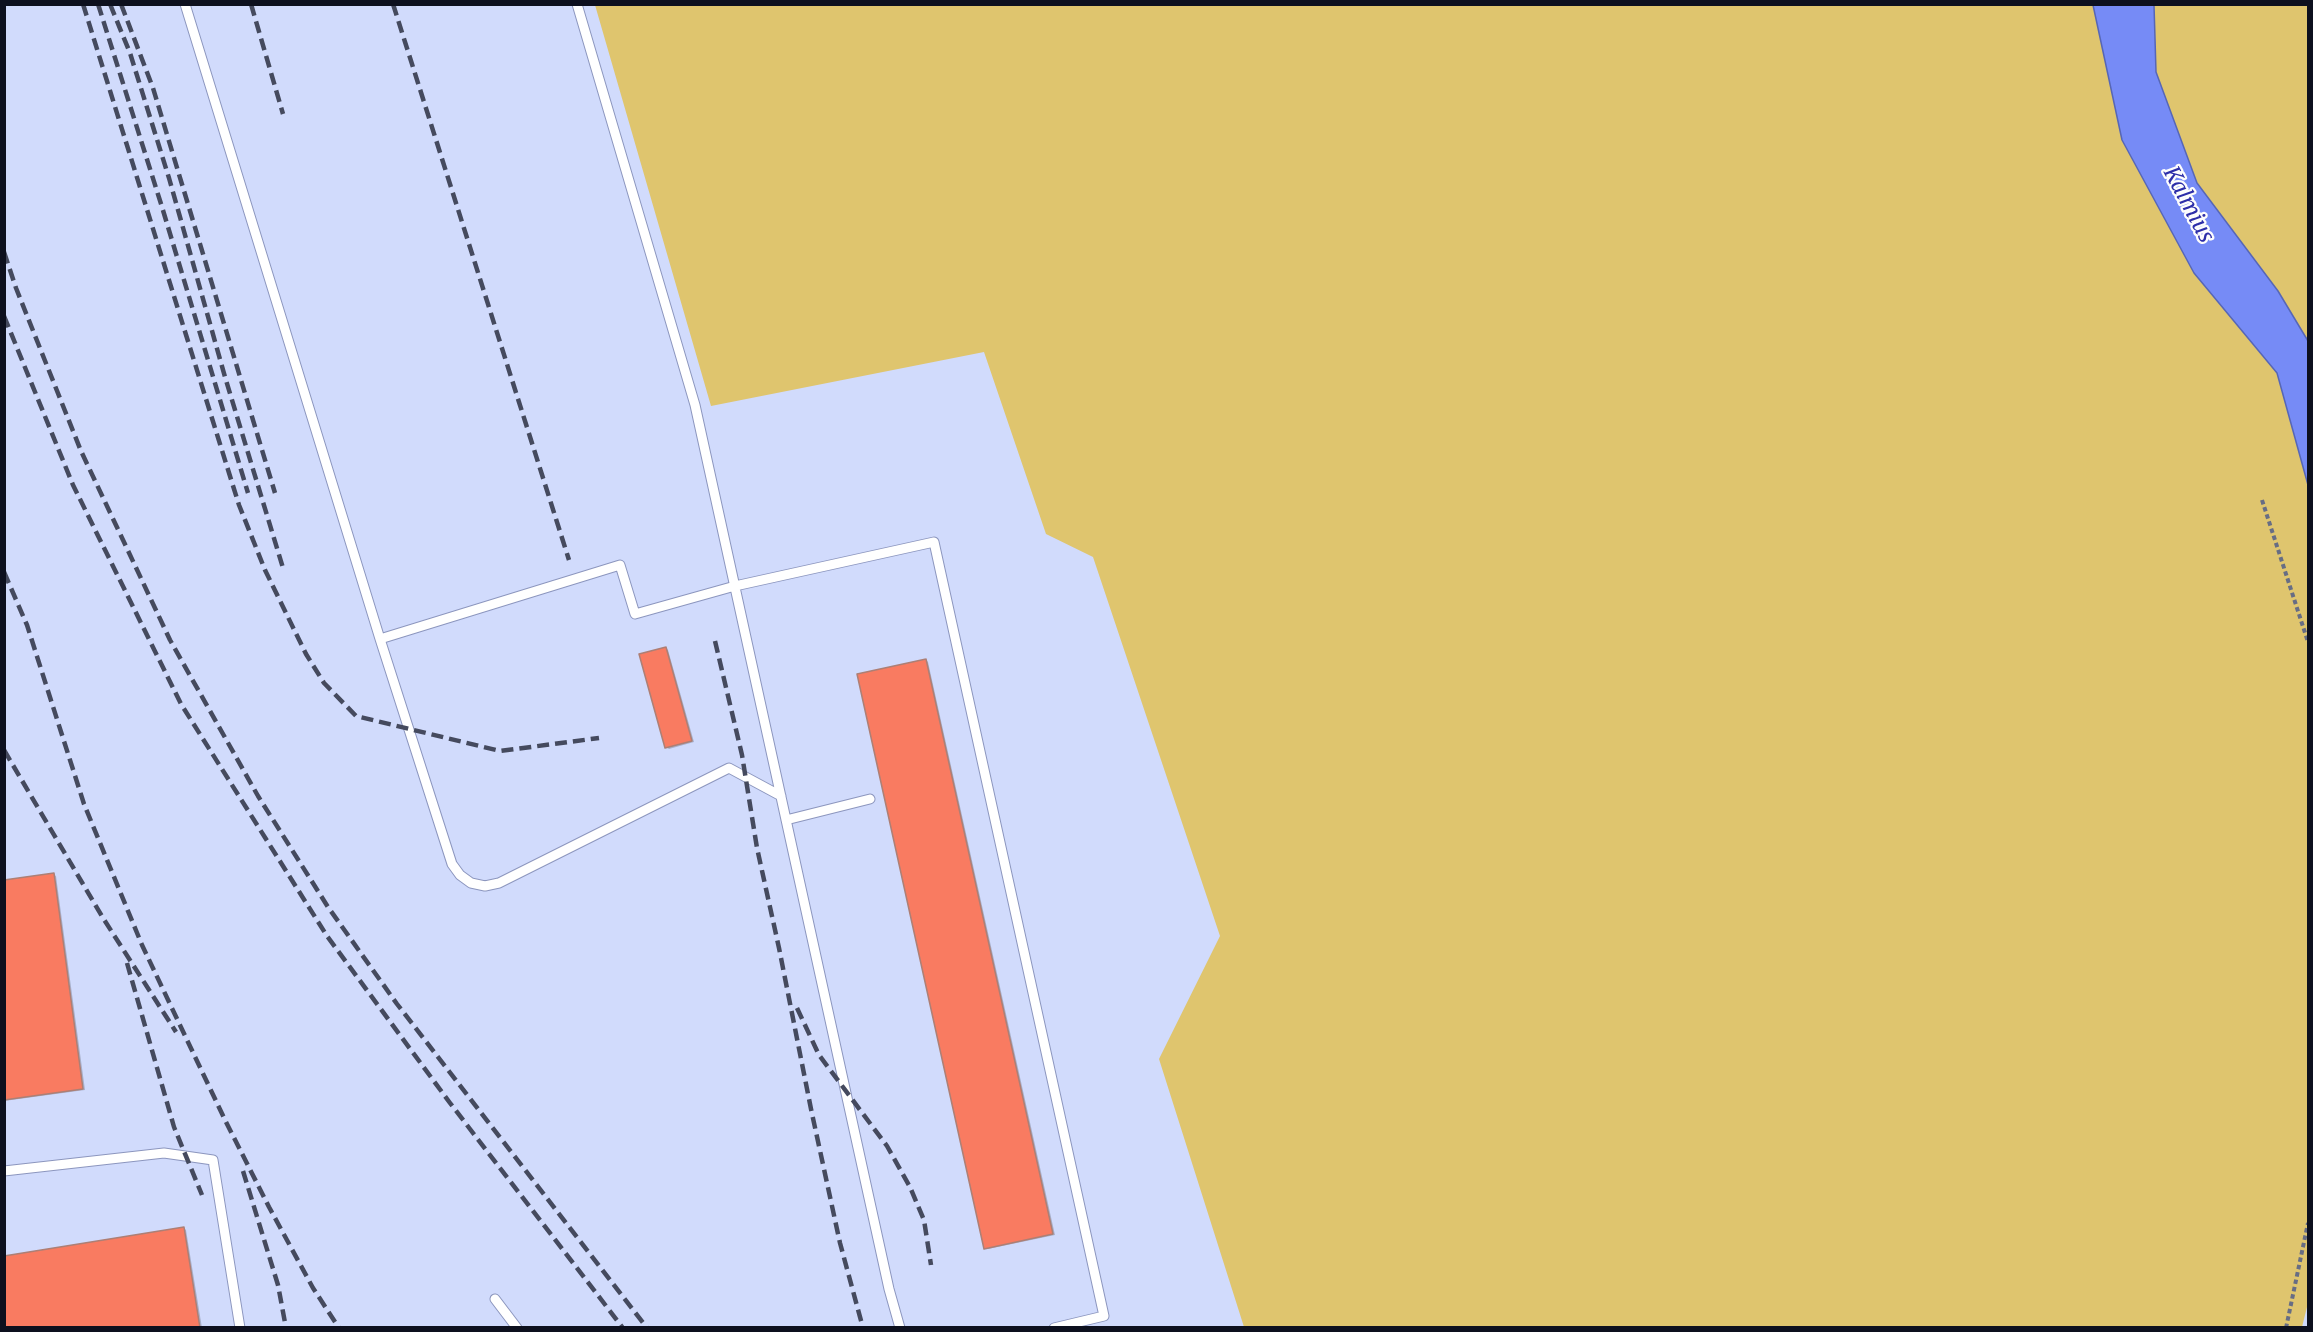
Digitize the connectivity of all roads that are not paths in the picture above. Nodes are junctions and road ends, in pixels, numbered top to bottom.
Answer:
1 (185, 4) edge
2 (577, 4) edge
3 (735, 586) junction
4 (380, 639) junction
5 (781, 796) junction
6 (870, 799) dead end
7 (786, 820) junction
8 (4, 1171) edge
9 (495, 1299) dead end
10 (240, 1328) edge
11 (517, 1328) edge
12 (900, 1328) edge
13 (1054, 1328) edge

1 - 4 lane
2 - 3 lane
3 - 4 lane
3 - 5 lane
3 - 13 lane
4 - 5 lane
5 - 7 lane
6 - 7 lane
7 - 12 lane
8 - 10 lane
9 - 11 lane

